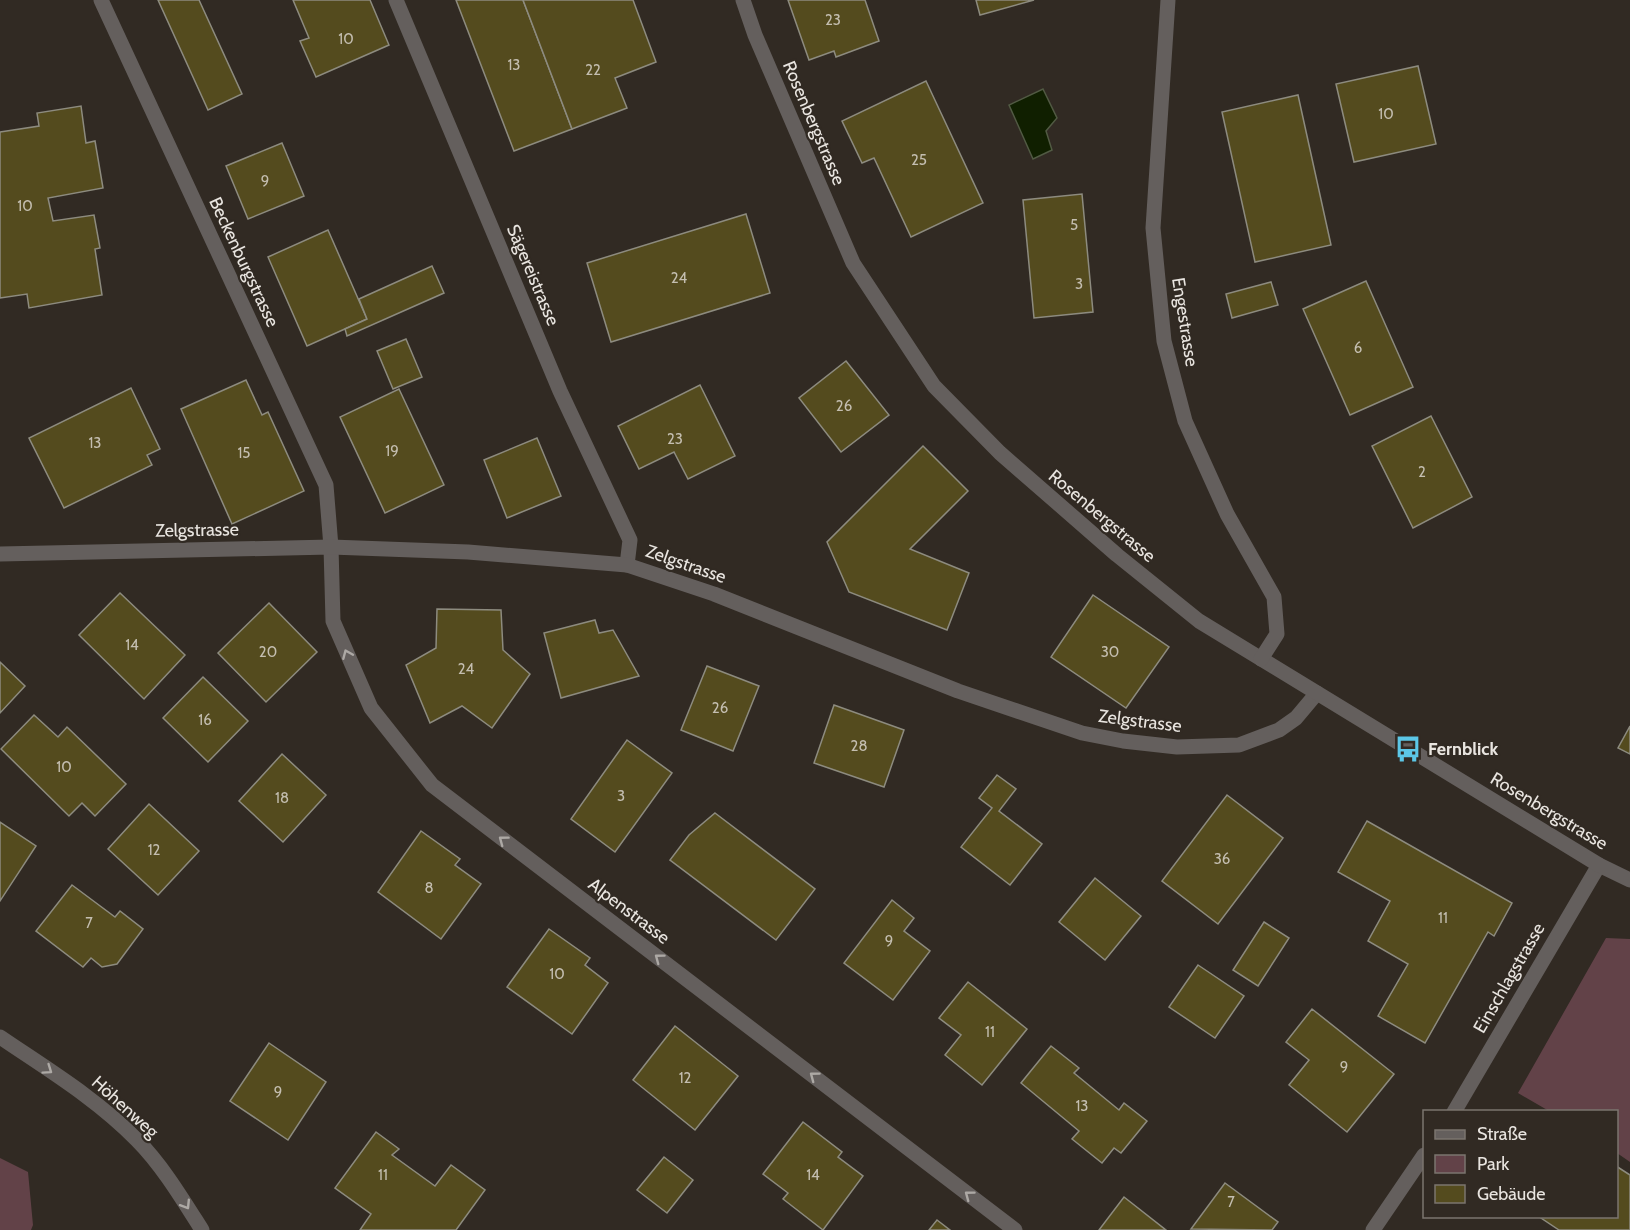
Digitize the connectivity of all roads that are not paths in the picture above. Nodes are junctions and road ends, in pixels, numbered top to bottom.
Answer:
1 (101, 0) edge
2 (396, 0) edge
3 (743, 0) edge
4 (1168, 0) edge
5 (331, 547) junction
6 (0, 554) edge
7 (627, 565) junction
8 (1261, 659) junction
9 (1317, 693) junction
10 (1599, 865) junction
11 (1630, 880) edge
12 (0, 1037) edge
13 (1455, 1110) edge
14 (1423, 1158) edge
15 (202, 1230) edge
16 (1015, 1230) edge
17 (1373, 1230) edge

1 - 5 street, Beckenburgstrasse
2 - 7 street, Sägereistrasse
3 - 8 street, Rosenbergstrasse
4 - 8 street, Engestrasse
5 - 6 street, Zelgstrasse
5 - 7 street, Zelgstrasse
16 -> 5 street, Alpenstrasse
7 - 9 street, Zelgstrasse
8 - 9 street, Rosenbergstrasse
9 - 10 street, Rosenbergstrasse
10 - 11 street, Rosenbergstrasse
10 - 13 street, Einschlagstrasse
12 -> 15 street, Höhenweg
14 - 17 street

